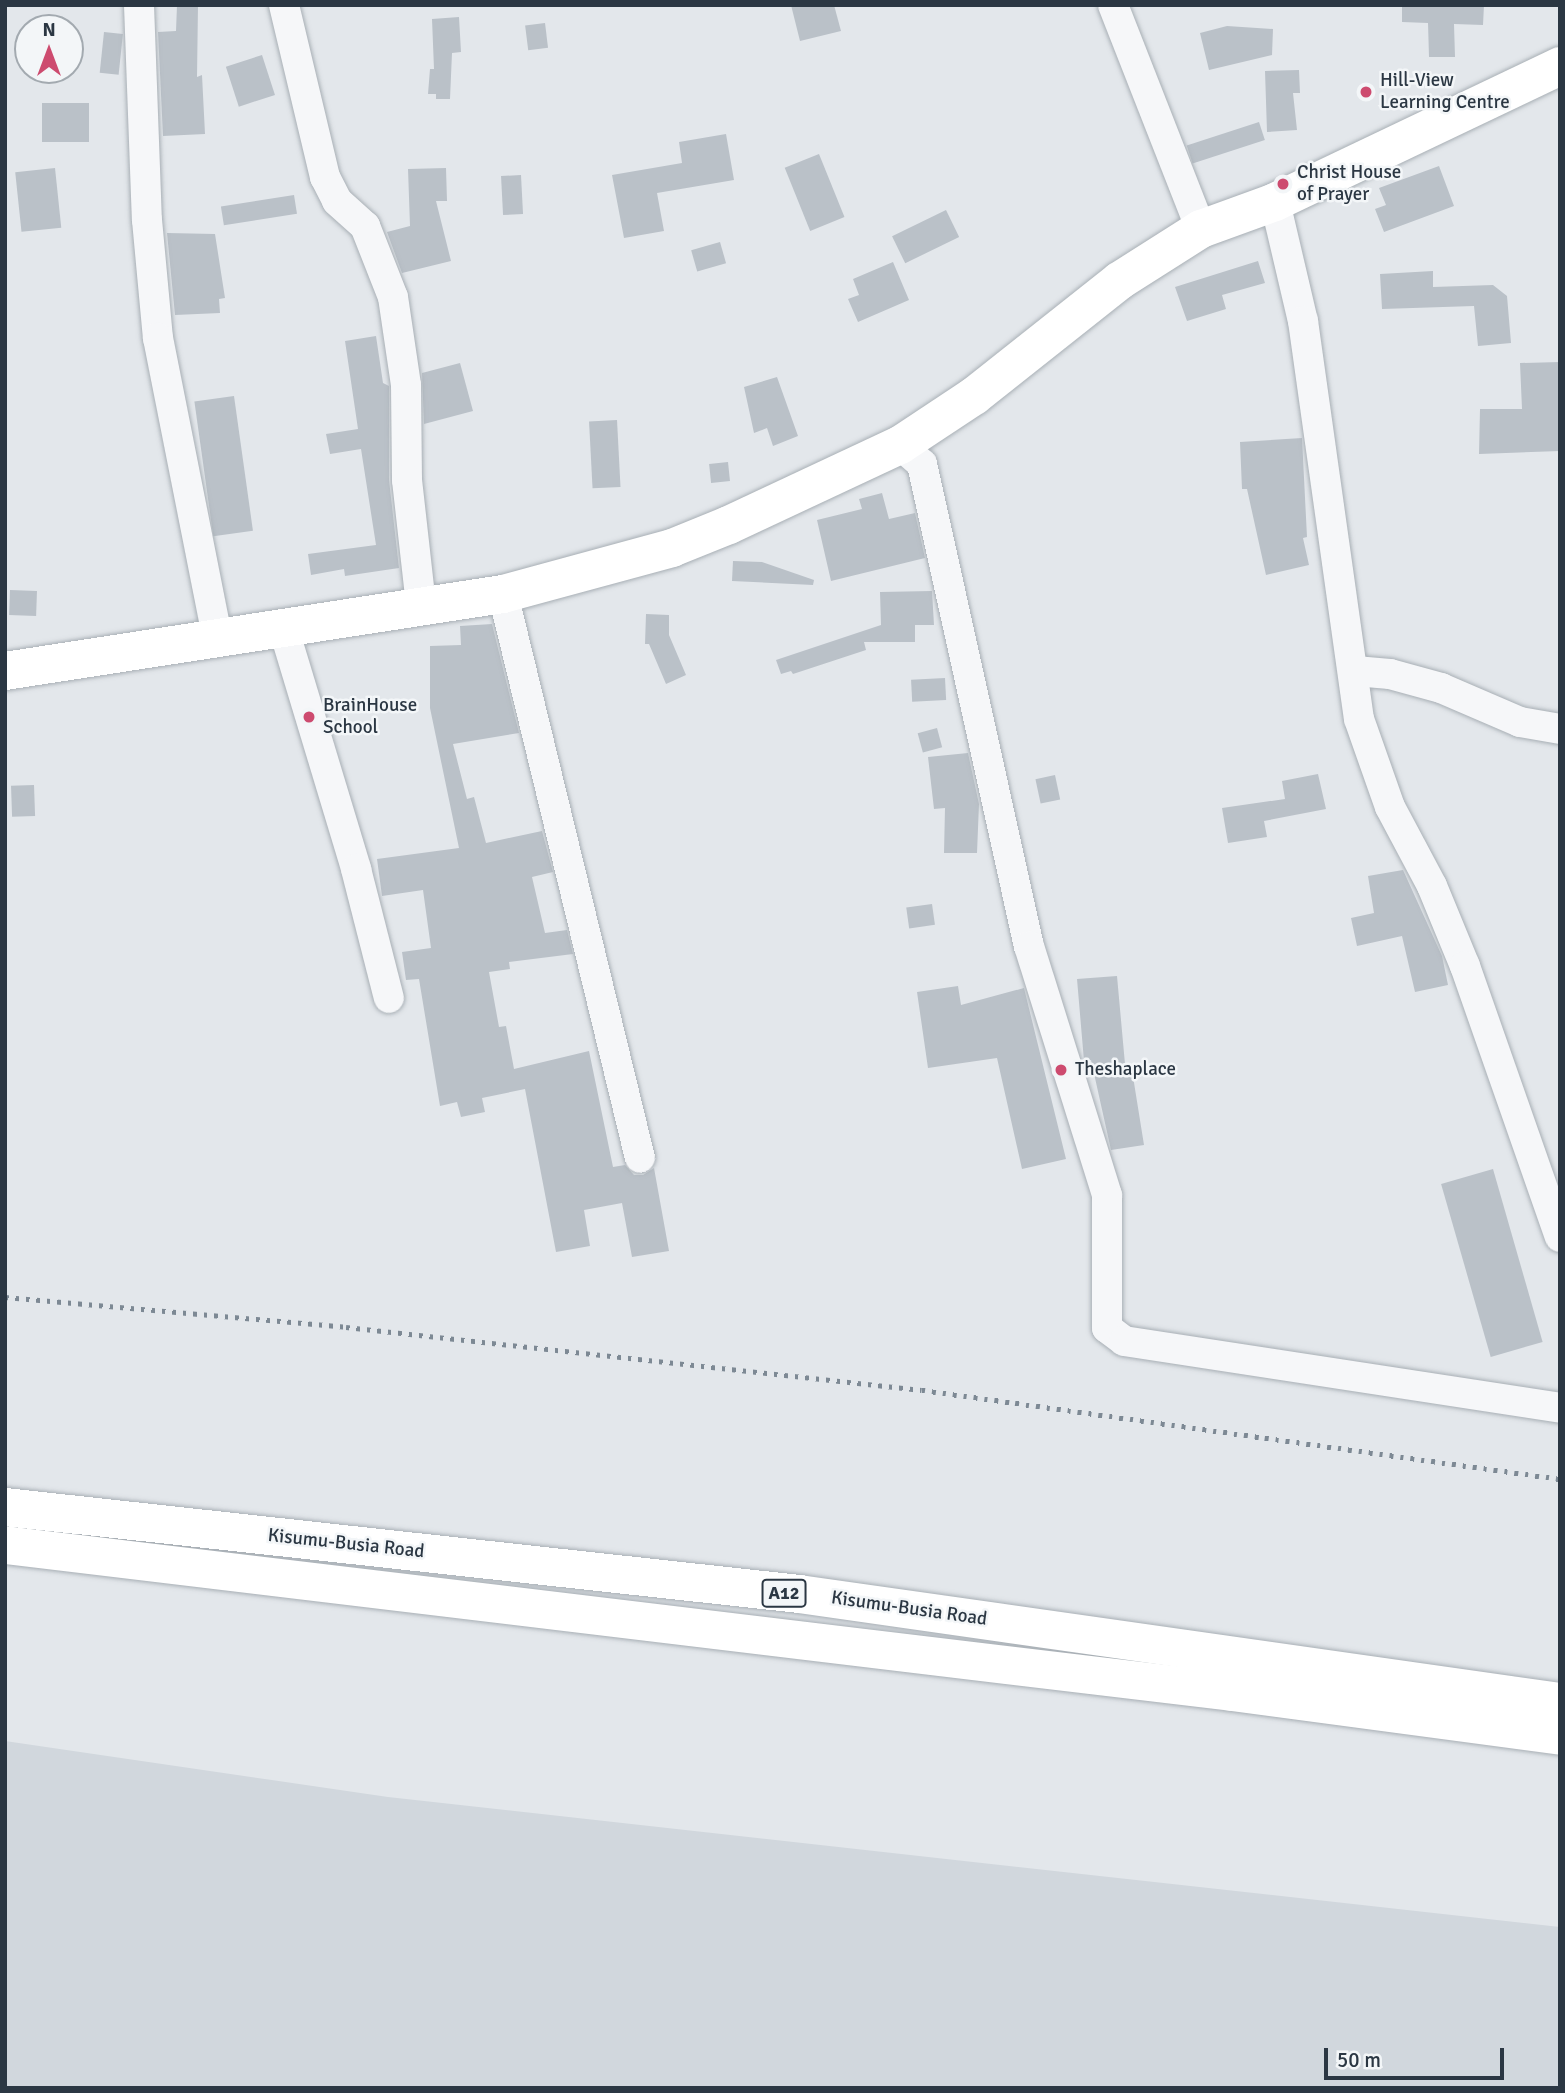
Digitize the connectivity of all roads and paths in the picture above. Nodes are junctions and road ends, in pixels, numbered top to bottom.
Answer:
1 (139, 5) edge
2 (284, 5) edge
3 (1113, 5) edge
4 (1560, 66) edge
5 (1275, 202) junction
6 (1201, 229) junction
7 (900, 445) junction
8 (503, 594) junction
9 (421, 605) junction
10 (284, 630) junction
11 (217, 635) junction
12 (5, 671) edge
13 (1355, 671) junction
14 (1560, 729) edge
15 (389, 998) dead end
16 (640, 1158) dead end
17 (1560, 1237) edge
18 (1560, 1408) edge
19 (5, 1507) edge
20 (5, 1545) edge
21 (1560, 1702) edge
22 (1560, 1736) edge

1 - 11 street
2 - 9 street
3 - 6 street
4 - 5 main road
5 - 6 main road
5 - 13 street
6 - 7 main road
7 - 8 main road
7 - 18 street
8 - 9 main road
8 - 16 street
9 - 10 main road
10 - 11 main road
10 - 15 street
11 - 12 main road
13 - 14 street
13 - 17 street
19 - 21 main road, Kisumu-Busia Road / A12
20 - 22 main road, Kisumu-Busia Road / A12

